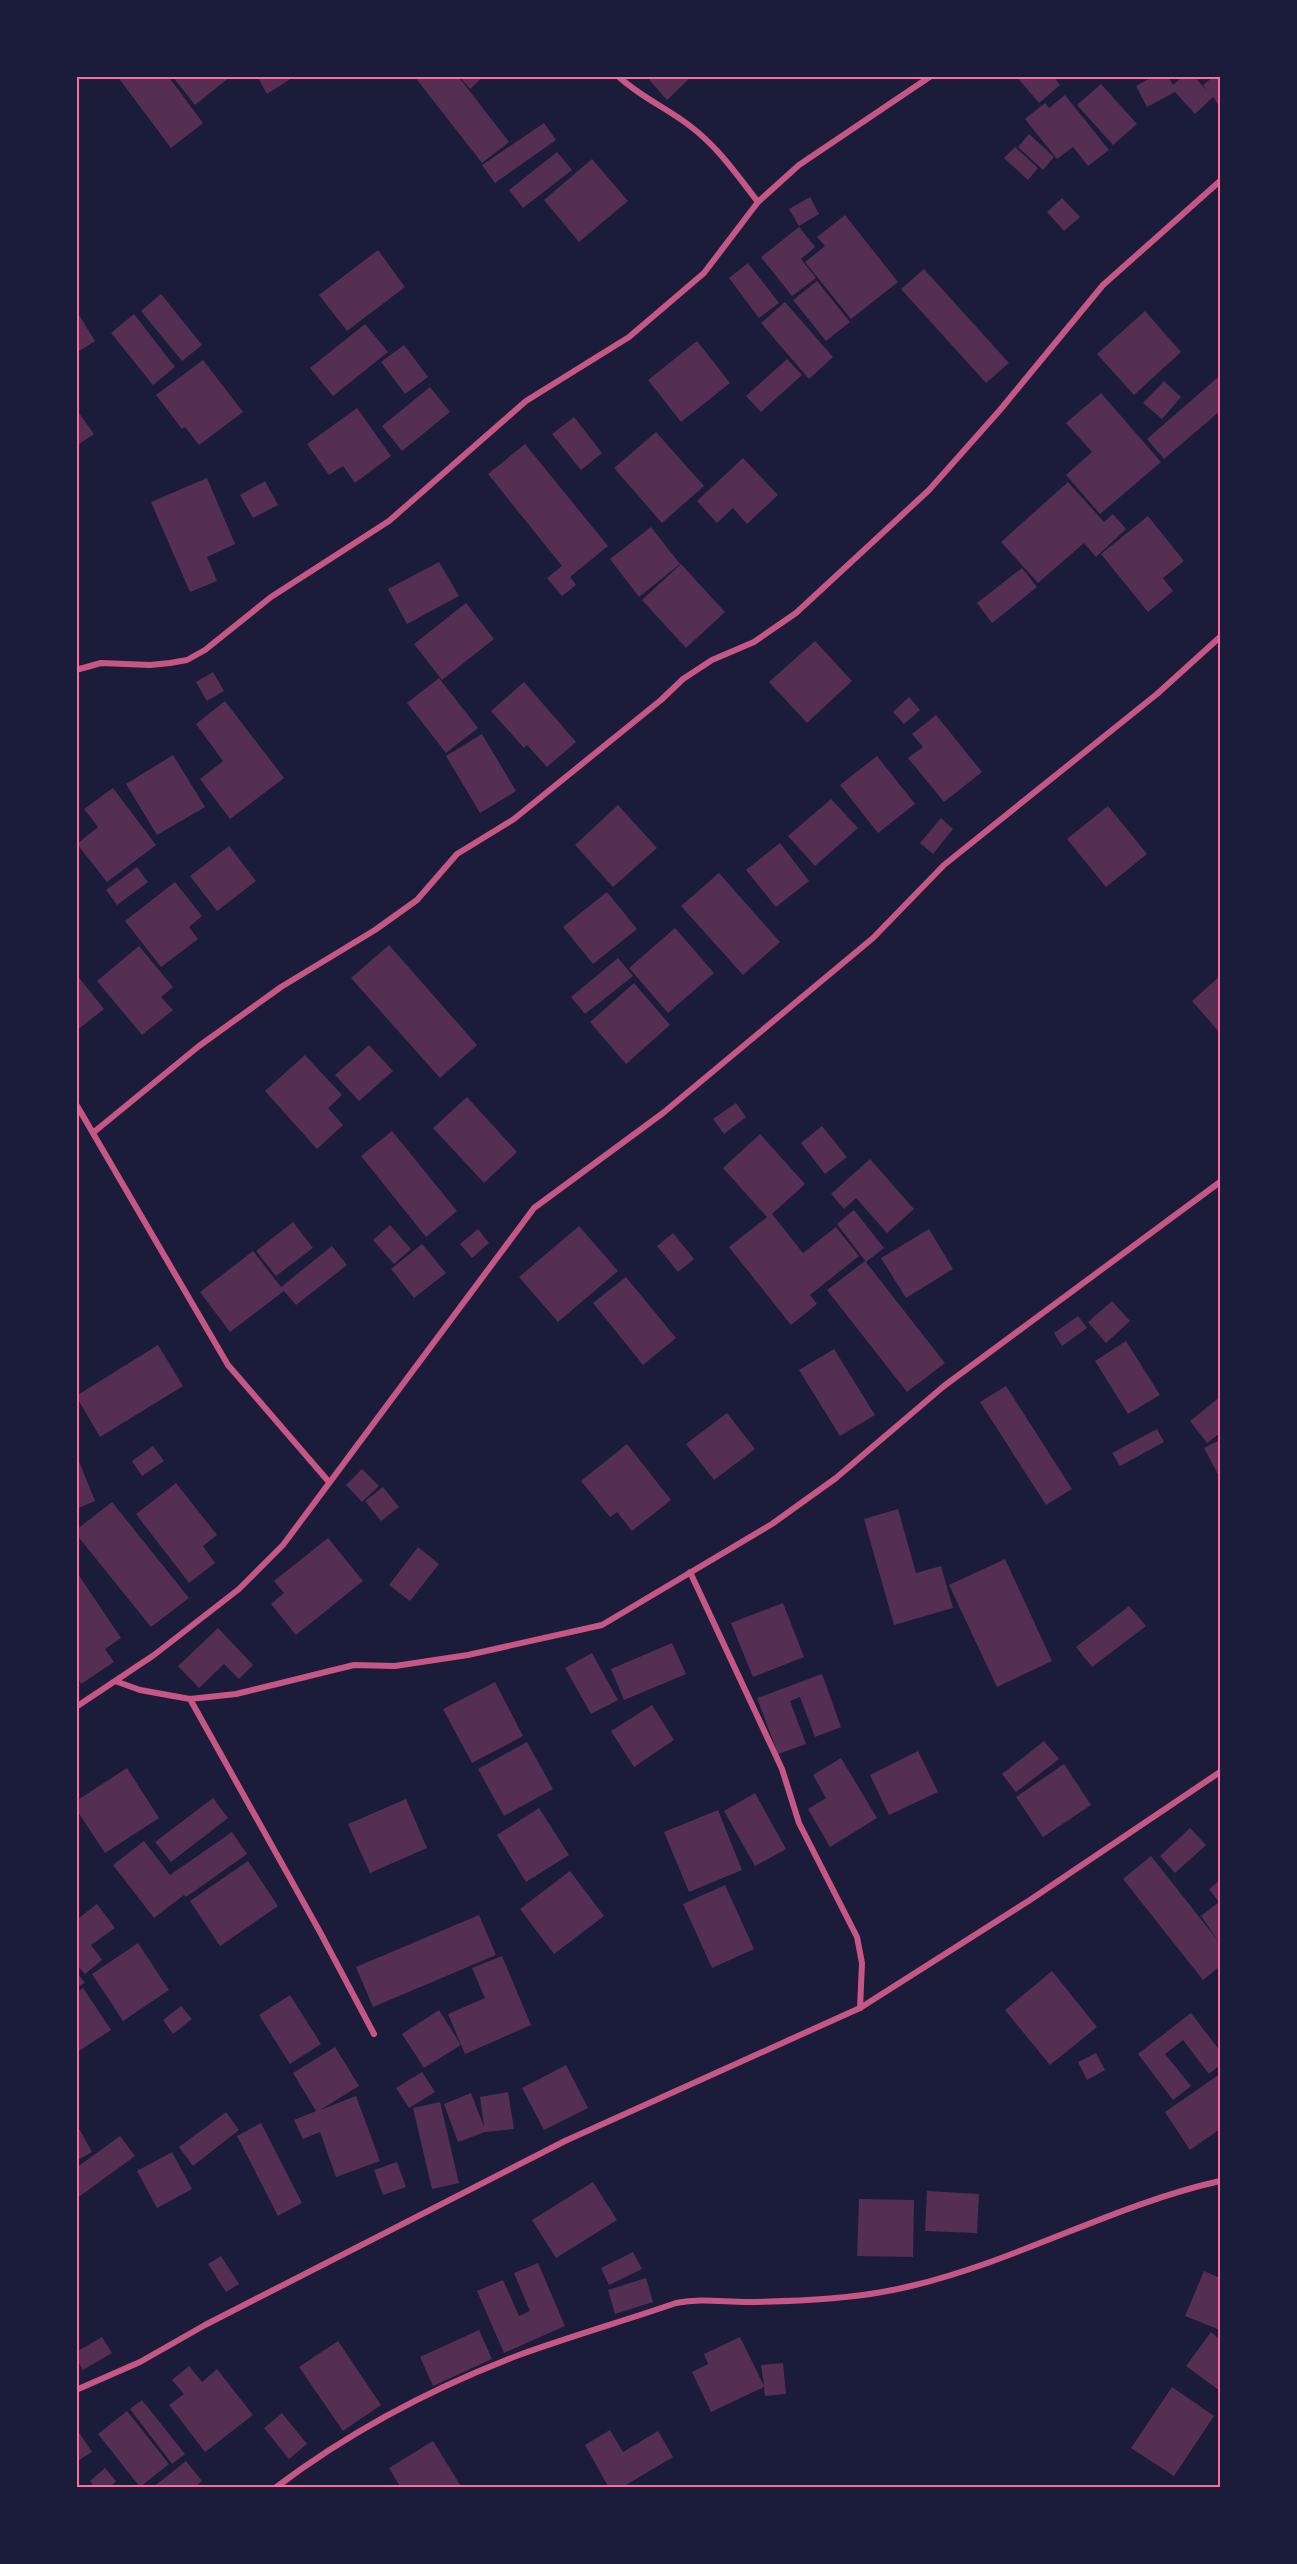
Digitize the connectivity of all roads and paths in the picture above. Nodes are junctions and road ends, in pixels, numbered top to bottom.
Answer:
1 (618, 76) edge
2 (930, 76) edge
3 (1221, 181) edge
4 (758, 202) junction
5 (1221, 638) edge
6 (76, 670) edge
7 (76, 1104) edge
8 (94, 1132) junction
9 (1221, 1182) edge
10 (329, 1482) junction
11 (690, 1572) junction
12 (115, 1681) junction
13 (190, 1699) junction
14 (76, 1707) edge
15 (1221, 1772) edge
16 (860, 2007) junction
17 (374, 2034) dead end
18 (1221, 2181) edge
19 (76, 2390) edge
20 (275, 2487) edge

1 - 4 street
2 - 4 street
3 - 8 street
4 - 6 street
5 - 10 street
7 - 8 street
8 - 10 street
9 - 11 street
10 - 12 street
11 - 13 street
11 - 16 street
12 - 13 street
12 - 14 street
13 - 17 street
15 - 16 street
16 - 19 street
18 - 20 street

